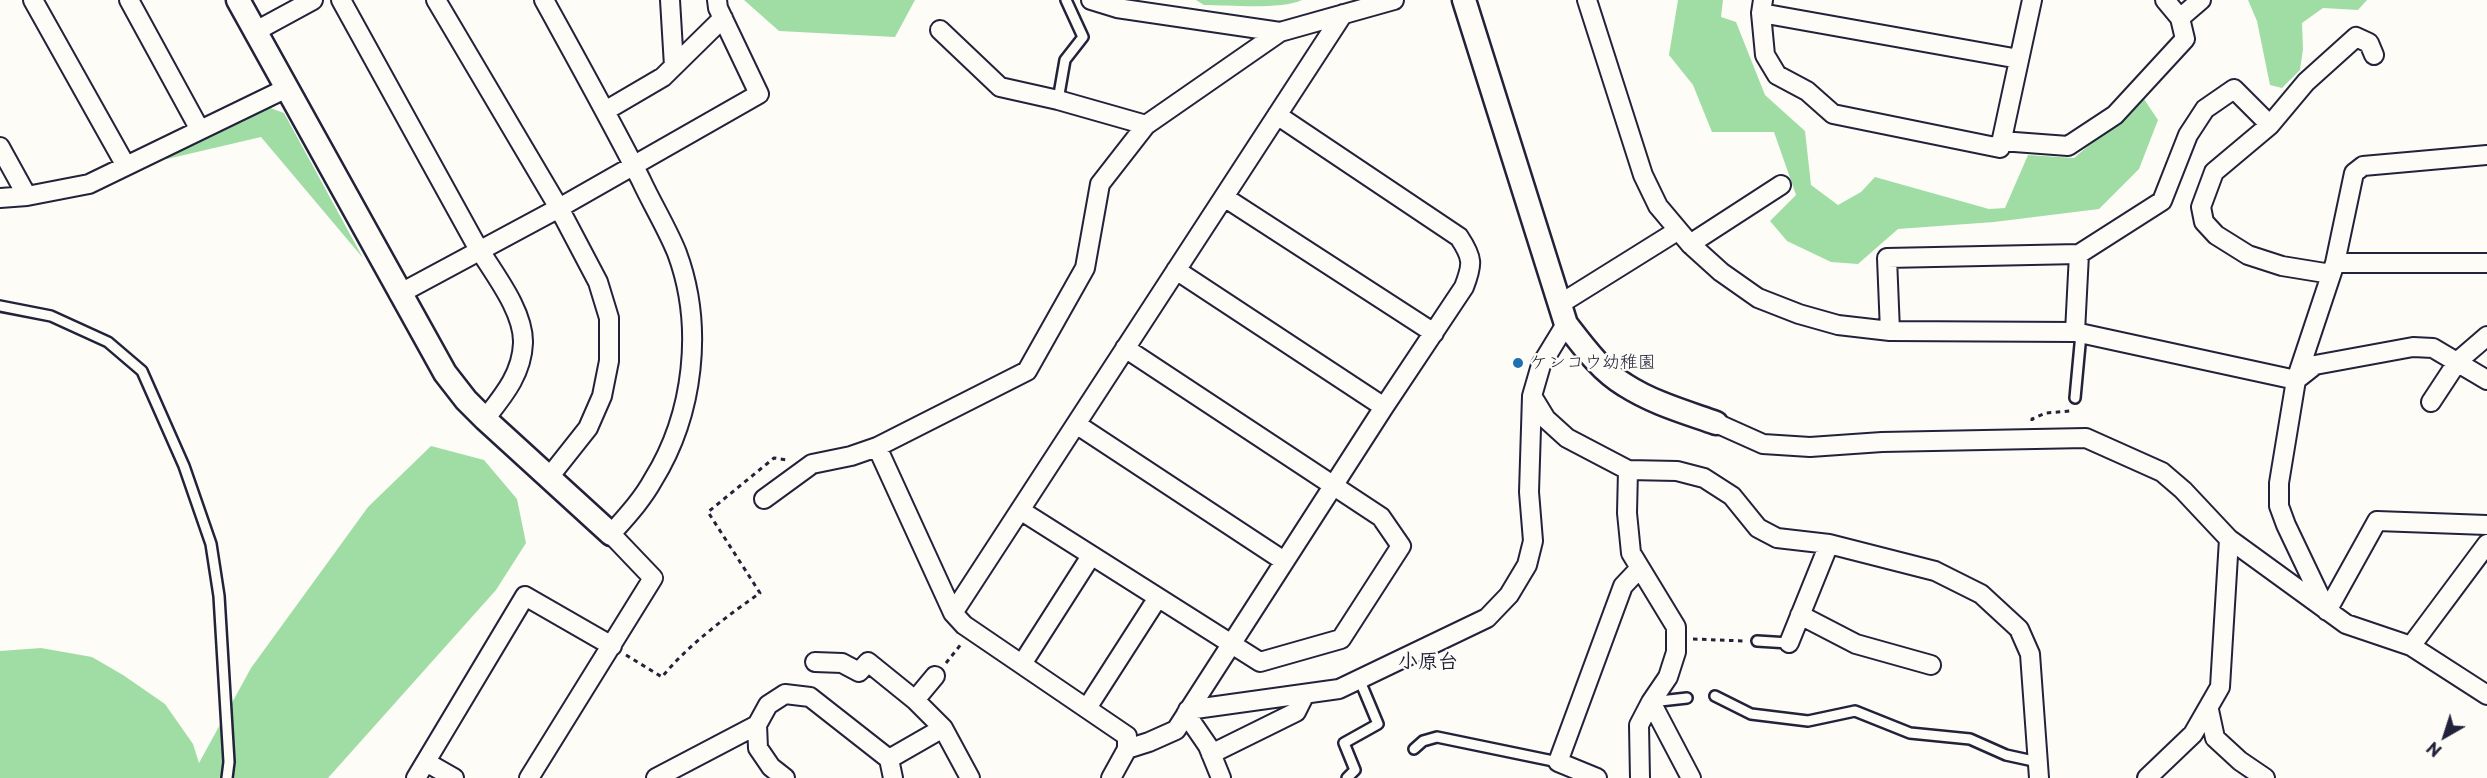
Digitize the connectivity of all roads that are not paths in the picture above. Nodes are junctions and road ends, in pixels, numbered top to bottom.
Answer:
1 (33, 0) edge
2 (129, 0) edge
3 (238, 0) edge
4 (314, 0) edge
5 (341, 0) edge
6 (436, 0) edge
7 (544, 0) edge
8 (670, 0) edge
9 (717, 0) edge
10 (1066, 0) edge
11 (1091, 0) edge
12 (1394, 0) edge
13 (1464, 0) edge
14 (1587, 0) edge
15 (2032, 0) edge
16 (2165, 0) edge
17 (2201, 0) edge
18 (1762, 6) edge
19 (1343, 14) junction
20 (723, 18) junction
21 (2180, 18) junction
22 (940, 30) dead end
23 (256, 32) junction
24 (1280, 32) junction
25 (2374, 55) dead end
26 (2019, 59) junction
27 (674, 66) junction
28 (287, 88) junction
29 (1058, 100) junction
30 (605, 111) junction
31 (1277, 115) junction
32 (1146, 125) junction
33 (2270, 125) junction
34 (200, 130) junction
35 (2001, 141) junction
36 (0, 147) edge
37 (2487, 155) edge
38 (633, 165) junction
39 (126, 166) junction
40 (1781, 185) dead end
41 (27, 196) junction
42 (1224, 197) junction
43 (0, 198) edge
44 (559, 208) junction
45 (1677, 231) junction
46 (1690, 244) junction
47 (479, 250) junction
48 (2079, 254) junction
49 (2487, 263) edge
50 (2333, 269) junction
51 (1176, 270) junction
52 (399, 294) junction
53 (0, 306) edge
54 (1563, 314) junction
55 (1890, 331) junction
56 (1434, 333) junction
57 (2078, 333) junction
58 (2487, 336) edge
59 (1125, 348) junction
60 (2458, 362) junction
61 (2296, 380) junction
62 (2487, 380) edge
63 (1532, 396) junction
64 (2075, 398) road end
65 (2431, 402) dead end
66 (1384, 407) junction
67 (485, 419) junction
68 (1716, 423) joint
69 (1076, 424) junction
70 (877, 447) junction
71 (1628, 470) junction
72 (550, 476) junction
73 (1333, 486) junction
74 (764, 500) dead end
75 (1020, 510) junction
76 (2487, 525) edge
77 (611, 534) junction
78 (2229, 539) junction
79 (1829, 544) junction
80 (2487, 544) edge
81 (1091, 556) junction
82 (1284, 561) junction
83 (1640, 568) junction
84 (1157, 599) junction
85 (2327, 611) junction
86 (953, 612) junction
87 (1800, 615) junction
88 (1757, 641) road end
89 (1790, 643) joint
90 (1231, 645) junction
91 (2411, 646) junction
92 (619, 651) junction
93 (815, 662) dead end
94 (1022, 664) junction
95 (1931, 665) dead end
96 (935, 676) road end
97 (1360, 681) junction
98 (1305, 694) junction
99 (2487, 695) edge
100 (1715, 696) dead end
101 (1687, 698) dead end
102 (915, 700) junction
103 (1651, 702) junction
104 (1088, 708) junction
105 (2209, 710) junction
106 (1187, 712) junction
107 (757, 725) junction
108 (943, 728) junction
109 (1127, 749) junction
110 (1414, 749) dead end
111 (1211, 754) junction
112 (889, 759) junction
113 (426, 762) junction
114 (1558, 762) junction
115 (2039, 770) edge
116 (2155, 774) edge
117 (227, 778) edge
118 (416, 778) edge
119 (454, 778) edge
120 (529, 778) edge
121 (656, 778) edge
122 (785, 778) edge
123 (893, 778) edge
124 (970, 778) edge
125 (1111, 778) edge
126 (1221, 778) edge
127 (1347, 778) edge
128 (1597, 778) edge
129 (1640, 778) edge
130 (1691, 778) edge
131 (2265, 778) edge

1 - 39 street
2 - 34 street
3 - 23 street
4 - 23 street
5 - 47 street
6 - 44 street
7 - 30 street
8 - 27 street
9 - 20 street
10 - 29 lane
11 - 24 street
12 - 19 street
13 - 54 street
14 - 45 street
15 - 26 street
16 - 21 street
17 - 21 street
18 - 26 street
18 - 35 street
19 - 24 street
19 - 31 street
20 - 27 street
20 - 38 street
21 - 35 street
22 - 29 street
23 - 28 street
24 - 32 street
25 - 33 street
26 - 35 street
27 - 30 street
28 - 34 street
28 - 52 street
29 - 32 street
30 - 38 street
31 - 42 street
31 - 56 street
32 - 70 street
33 - 48 street
33 - 50 street
34 - 39 street
36 - 41 street
37 - 50 street
38 - 44 street
38 - 77 street
39 - 41 street
40 - 46 street
41 - 43 street
42 - 51 street
42 - 56 street
44 - 47 street
44 - 72 street
45 - 46 street
45 - 54 street
46 - 55 street
47 - 52 street
47 - 67 street
48 - 55 street
48 - 57 street
49 - 50 street
50 - 61 street
51 - 59 street
51 - 66 street
52 - 67 street
53 - 117 lane
54 - 63 street
54 - 68 street
55 - 57 street
56 - 66 street
57 - 61 street
57 - 64 lane
58 - 60 street
59 - 69 street
59 - 73 street
60 - 61 street
60 - 62 street
60 - 65 street
61 - 85 street
63 - 71 street
63 - 97 street
66 - 73 street
67 - 72 street
68 - 78 street
69 - 75 street
69 - 82 street
70 - 74 street
70 - 86 street
71 - 79 street
71 - 83 street
72 - 77 street
73 - 82 street
73 - 90 street
75 - 81 street
75 - 86 street
76 - 85 street
77 - 92 street
78 - 85 street
78 - 105 street
79 - 87 street
79 - 115 street
80 - 91 street
81 - 84 street
81 - 94 street
82 - 90 street
83 - 103 street
83 - 114 street
84 - 90 street
84 - 104 street
85 - 91 street
86 - 94 street
87 - 89 street
87 - 95 street
88 - 89 lane
90 - 106 street
91 - 99 street
92 - 113 street
92 - 120 street
93 - 102 street
94 - 104 street
96 - 102 street
97 - 98 street
97 - 127 lane
98 - 106 street
98 - 111 street
100 - 115 lane
101 - 103 lane
102 - 108 street
103 - 129 street
103 - 130 street
104 - 109 street
105 - 116 street
105 - 131 street
106 - 109 street
106 - 111 street
107 - 112 street
107 - 121 street
107 - 122 street
108 - 112 street
108 - 124 street
109 - 125 street
110 - 114 lane
111 - 126 street
112 - 123 street
113 - 118 street
113 - 119 street
114 - 128 street

